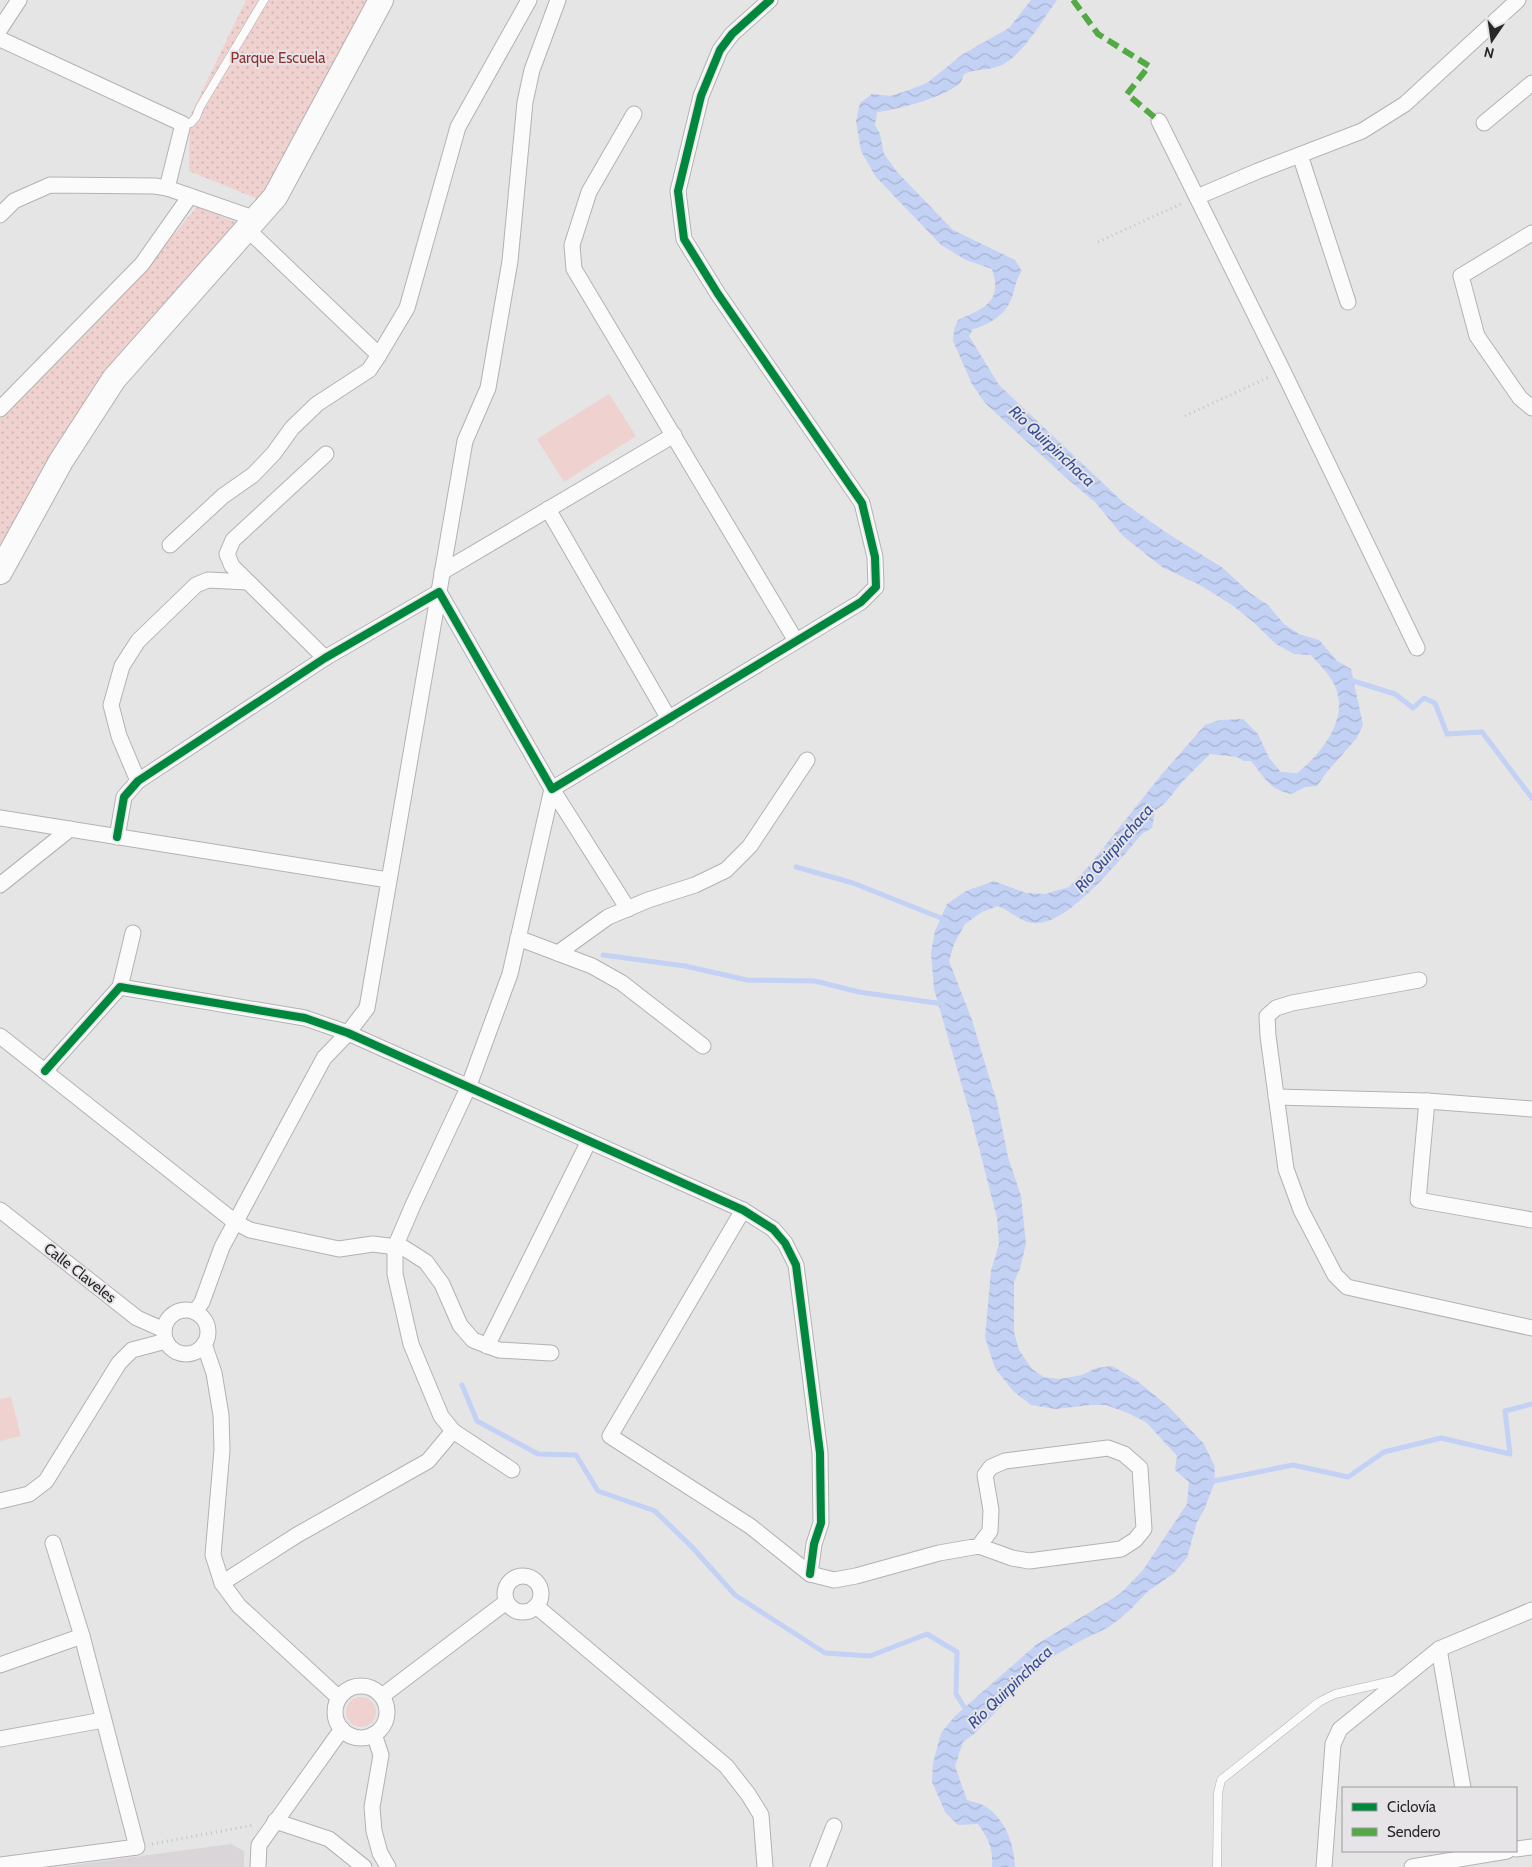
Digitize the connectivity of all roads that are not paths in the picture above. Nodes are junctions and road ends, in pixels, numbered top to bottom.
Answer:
1 (19, 0) edge
2 (264, 0) edge
3 (381, 0) edge
4 (529, 0) edge
5 (558, 0) edge
6 (770, 0) edge
7 (1518, 0) edge
8 (0, 29) edge
9 (0, 39) edge
10 (1532, 83) edge
11 (634, 114) dead end
12 (1159, 121) dead end
13 (1484, 123) dead end
14 (183, 124) junction
15 (1300, 155) junction
16 (167, 188) junction
17 (190, 196) junction
18 (1197, 197) junction
19 (0, 215) edge
20 (252, 224) junction
21 (1532, 233) edge
22 (1348, 302) dead end
23 (379, 355) junction
24 (1532, 408) edge
25 (0, 409) edge
26 (674, 435) junction
27 (326, 454) dead end
28 (548, 509) junction
29 (170, 545) dead end
30 (0, 572) edge
31 (442, 572) junction
32 (248, 582) junction
33 (439, 592) junction
34 (796, 641) junction
35 (1417, 648) dead end
36 (325, 658) junction
37 (669, 718) junction
38 (807, 760) dead end
39 (138, 781) junction
40 (552, 789) junction
41 (0, 818) edge
42 (70, 829) junction
43 (117, 837) junction
44 (388, 880) junction
45 (0, 885) edge
46 (628, 909) junction
47 (133, 933) dead end
48 (518, 938) junction
49 (558, 953) junction
50 (1419, 980) dead end
51 (120, 987) junction
52 (348, 1033) junction
53 (0, 1036) edge
54 (703, 1046) dead end
55 (45, 1071) junction
56 (468, 1088) junction
57 (1276, 1097) junction
58 (1427, 1101) junction
59 (1532, 1109) edge
60 (589, 1141) junction
61 (0, 1210) edge
62 (743, 1210) junction
63 (1532, 1220) edge
64 (236, 1222) junction
65 (395, 1247) junction
66 (195, 1312) junction
67 (1532, 1328) edge
68 (165, 1335) junction
69 (204, 1344) junction
70 (487, 1346) junction
71 (551, 1353) dead end
72 (453, 1431) junction
73 (512, 1470) dead end
74 (0, 1501) edge
75 (53, 1543) dead end
76 (979, 1546) junction
77 (810, 1574) junction
78 (222, 1583) junction
79 (506, 1602) junction
80 (536, 1606) junction
81 (1532, 1610) edge
82 (82, 1636) junction
83 (1439, 1649) junction
84 (0, 1665) edge
85 (1403, 1678) junction
86 (382, 1696) junction
87 (340, 1698) junction
88 (103, 1720) junction
89 (342, 1729) junction
90 (374, 1734) junction
91 (0, 1739) edge
92 (1463, 1787) edge
93 (275, 1821) junction
94 (834, 1826) dead end
95 (1532, 1846) edge
96 (1517, 1849) edge
97 (1496, 1852) edge
98 (1474, 1854) edge
99 (0, 1865) edge
100 (258, 1867) edge
101 (364, 1867) edge
102 (388, 1867) edge
103 (765, 1867) edge
104 (818, 1867) edge
105 (1217, 1867) edge
106 (1324, 1867) edge
107 (1412, 1867) edge

1 - 8 street
2 - 14 lane
3 - 20 main road
4 - 23 street
5 - 31 street
6 - 34 street
7 - 15 street
9 - 14 street
10 - 13 street
11 - 26 street
12 - 18 street
14 - 16 street
15 - 18 street
15 - 22 street
16 - 17 street
16 - 19 street
17 - 20 street
17 - 25 street
18 - 35 street
20 - 23 street
20 - 30 main road
21 - 24 street
23 - 29 street
26 - 28 street
26 - 34 street
27 - 32 street
28 - 31 street
28 - 37 street
31 - 33 street
32 - 36 street
32 - 39 street
33 - 36 street
33 - 40 street
33 - 44 street
34 - 37 street
36 - 39 street
37 - 40 street
38 - 46 street
39 - 43 street
40 - 46 street
40 - 48 street
41 - 42 street
42 - 43 street
42 - 45 street
43 - 44 street
44 - 52 street
46 - 49 street
47 - 51 street
48 - 49 street
48 - 56 street
49 - 54 street
50 - 57 street
51 - 52 street
51 - 55 street
52 - 56 street
52 - 64 street
53 - 55 street
55 - 64 street
56 - 60 street
56 - 65 street
57 - 58 street
57 - 67 street
58 - 59 street
58 - 63 street
60 - 62 street
60 - 70 street
61 - 68 street, Calle Claveles
62 - 77 street
62 - 77 street
64 - 65 street
64 - 66 street
65 - 70 street
65 - 72 street
66 - 68 street
66 - 69 street
68 - 69 street
68 - 74 street
69 - 78 street
70 - 71 street
72 - 73 street
72 - 78 street
75 - 82 street
76 - 76 street
76 - 77 street
78 - 87 street
79 - 80 street
79 - 80 street
79 - 86 street
80 - 103 street
81 - 83 street
82 - 84 street
82 - 88 street
83 - 85 street
83 - 92 street
85 - 105 lane
85 - 106 street
86 - 87 street
86 - 90 street
87 - 89 street
88 - 91 street
88 - 99 street
89 - 90 street
89 - 93 street
90 - 102 street
93 - 100 street
93 - 101 street
94 - 104 street
95 - 96 street
97 - 98 street
98 - 107 street

